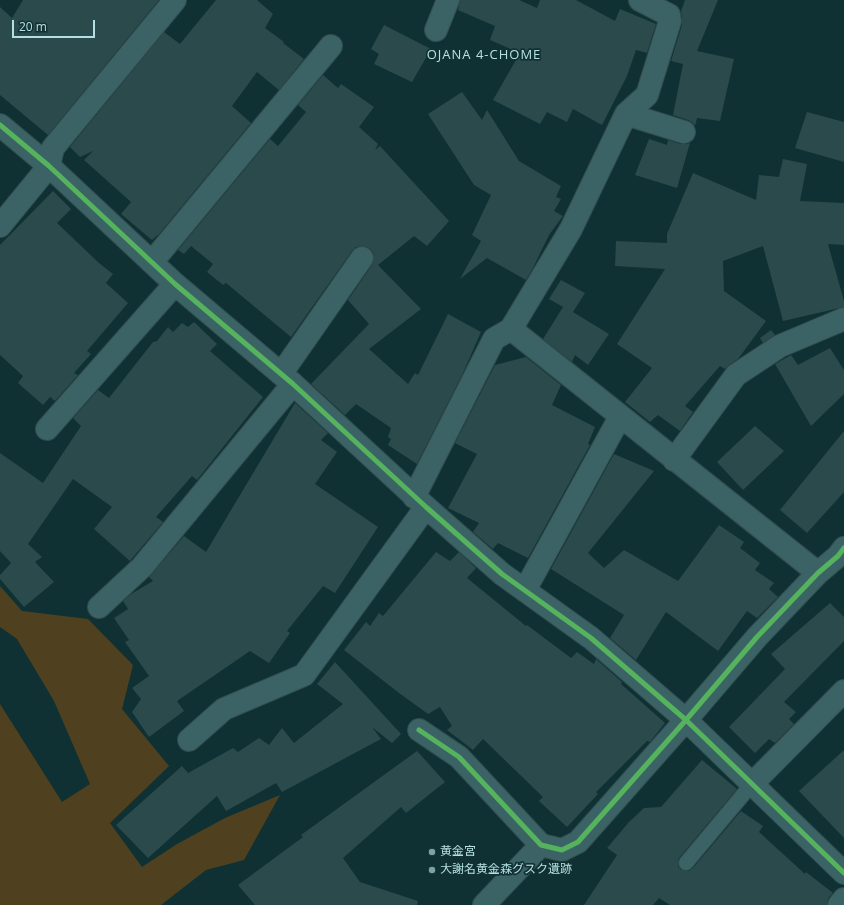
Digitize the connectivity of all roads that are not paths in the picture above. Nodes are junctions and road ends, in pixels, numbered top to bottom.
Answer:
1 (175, 0) edge
2 (448, 0) edge
3 (640, 0) edge
4 (436, 30) dead end
5 (331, 46) dead end
6 (626, 114) junction
7 (0, 125) edge
8 (684, 132) dead end
9 (49, 166) junction
10 (0, 226) edge
11 (362, 258) dead end
12 (152, 262) junction
13 (175, 284) junction
14 (844, 319) edge
15 (511, 329) junction
16 (287, 379) junction
17 (620, 417) junction
18 (47, 429) dead end
19 (674, 460) junction
20 (420, 502) junction
21 (844, 548) edge
22 (818, 573) junction
23 (525, 590) junction
24 (99, 607) dead end
25 (844, 691) edge
26 (686, 720) junction
27 (419, 730) dead end
28 (189, 740) dead end
29 (752, 784) junction
30 (541, 845) junction
31 (686, 863) dead end
32 (844, 873) edge
33 (844, 899) edge
34 (484, 905) edge
35 (839, 905) edge

1 - 9 street
2 - 4 street
3 - 6 street
5 - 12 street
6 - 8 street
6 - 15 street
7 - 9 street
9 - 10 street
9 - 12 street
11 - 16 street
12 - 13 street
13 - 16 street
13 - 18 street
14 - 19 street
15 - 17 street
15 - 20 street
16 - 20 street
16 - 24 street
17 - 19 street
17 - 23 street
19 - 22 street
20 - 23 street
20 - 28 street
21 - 22 street
22 - 26 street
23 - 26 street
25 - 29 street
26 - 29 street
26 - 30 street
27 - 30 street
29 - 31 lane
29 - 32 street
30 - 34 street
33 - 35 street

